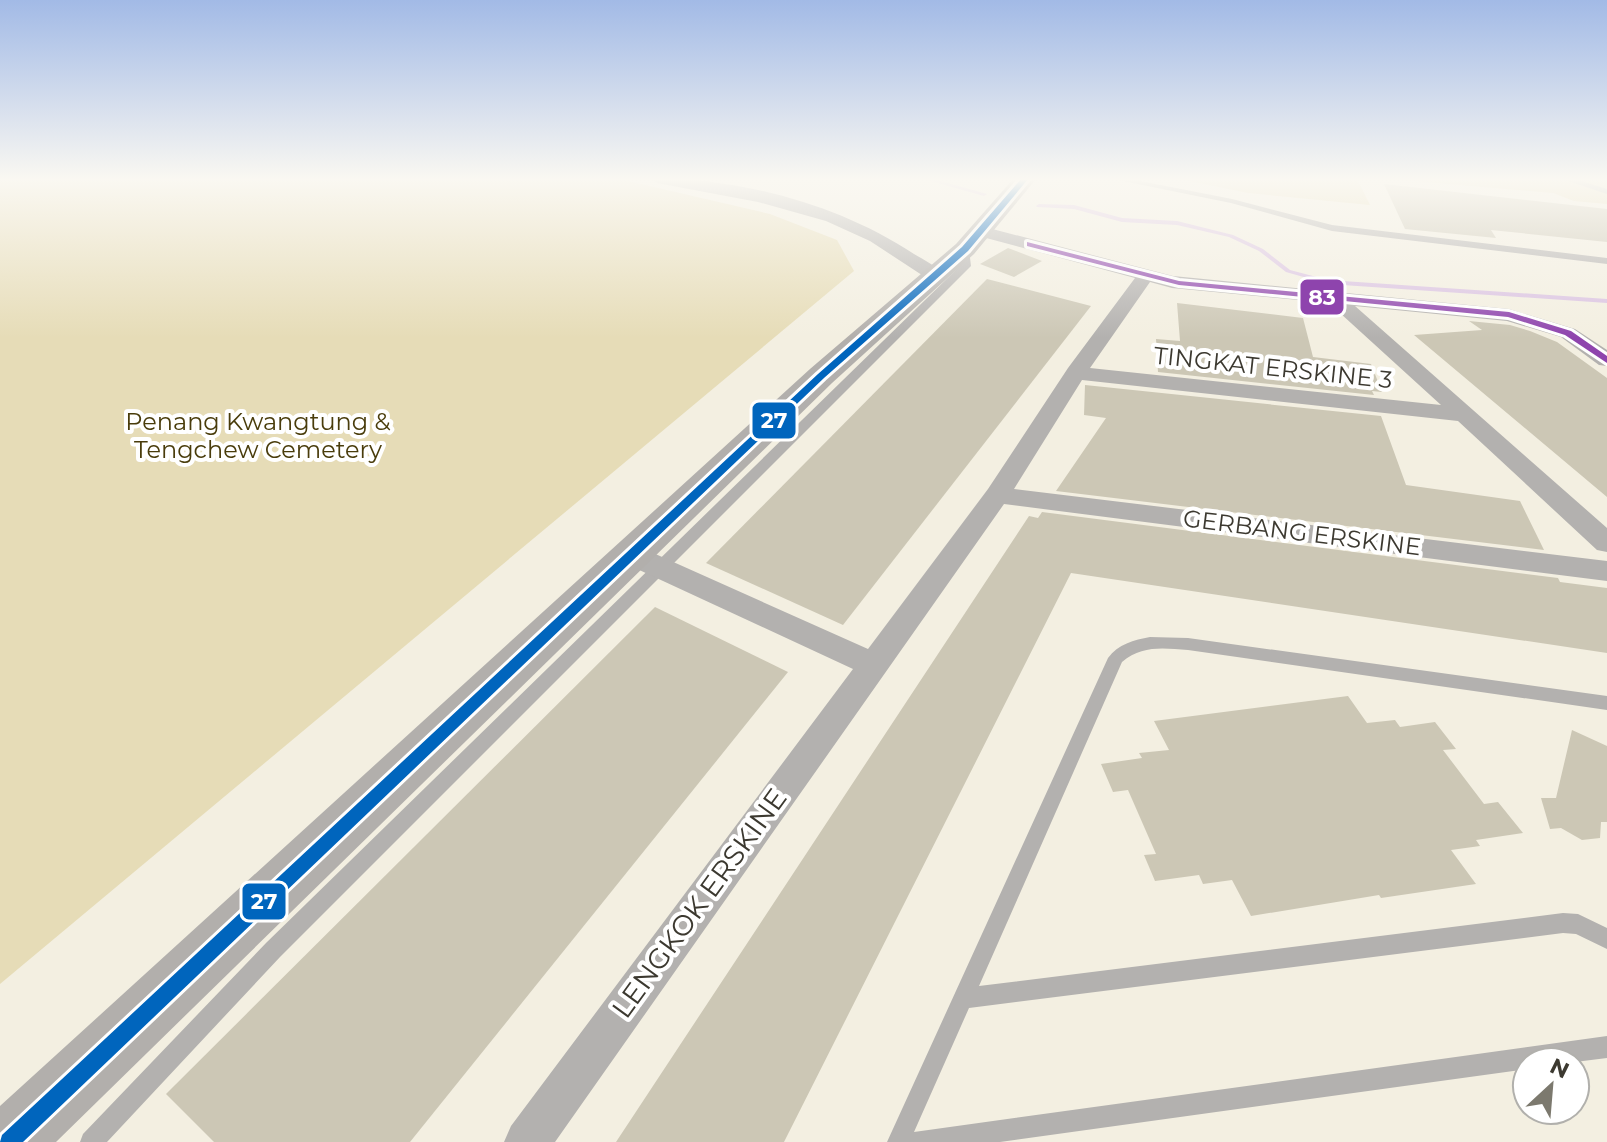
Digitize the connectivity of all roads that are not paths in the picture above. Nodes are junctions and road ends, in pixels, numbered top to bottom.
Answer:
1 (862, 231) edge
2 (980, 231) edge
3 (1359, 231) edge
4 (973, 240) junction
5 (1607, 261) edge
6 (935, 275) junction
7 (1146, 275) junction
8 (1335, 298) junction
9 (1607, 360) edge
10 (1076, 373) junction
11 (1465, 415) junction
12 (997, 495) junction
13 (1607, 543) edge
14 (648, 561) junction
15 (1607, 571) edge
16 (871, 664) junction
17 (1607, 703) edge
18 (1607, 939) edge
19 (963, 998) junction
20 (1607, 1047) edge
21 (19, 1139) edge
22 (91, 1142) edge
23 (527, 1142) edge
24 (898, 1142) edge
25 (917, 1142) edge

1 - 6 street
2 - 4 main road
3 - 5 lane
4 - 6 main road
4 - 7 street
4 - 14 lane
6 - 14 main road
7 - 8 street
7 - 10 street, LENGKOK ERSKINE
8 - 9 street
8 - 11 street
10 - 11 street, TINGKAT ERSKINE 3
10 - 12 street, LENGKOK ERSKINE
11 - 13 street
12 - 15 street, GERBANG ERSKINE
12 - 16 street, LENGKOK ERSKINE
14 - 16 street
14 - 21 main road
14 - 22 lane
16 - 23 street, LENGKOK ERSKINE
17 - 19 lane
18 - 19 lane
19 - 24 lane
20 - 25 lane

